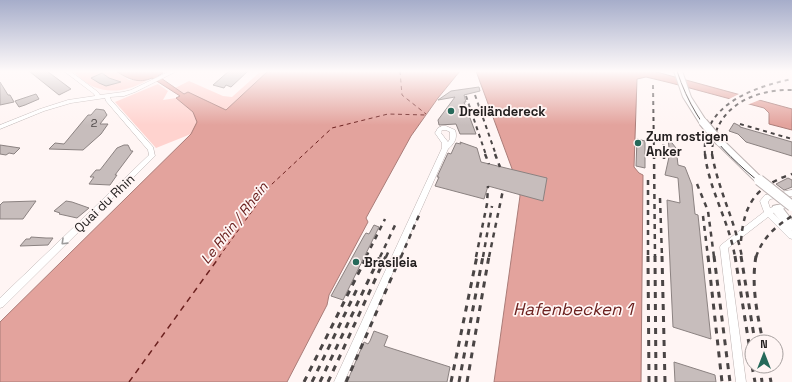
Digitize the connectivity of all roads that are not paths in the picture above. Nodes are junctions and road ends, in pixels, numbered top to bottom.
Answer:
1 (87, 88) edge
2 (88, 89) edge
3 (136, 89) edge
4 (683, 89) edge
5 (107, 96) junction
6 (98, 97) junction
7 (80, 99) junction
8 (0, 127) edge
9 (446, 148) dead end
10 (792, 192) edge
11 (792, 202) edge
12 (792, 206) edge
13 (773, 210) junction
14 (792, 227) edge
15 (792, 236) edge
16 (0, 304) edge
17 (339, 382) edge
18 (741, 382) edge

1 - 7 street
2 - 6 street
3 - 5 street
4 - 12 main road, bridge
5 - 6 street
5 -> 16 street, Quai du Rhin
6 - 7 street
7 - 8 street
9 - 17 street
10 - 13 street
11 - 13 street
13 - 14 main road
13 - 15 street
13 - 18 street

